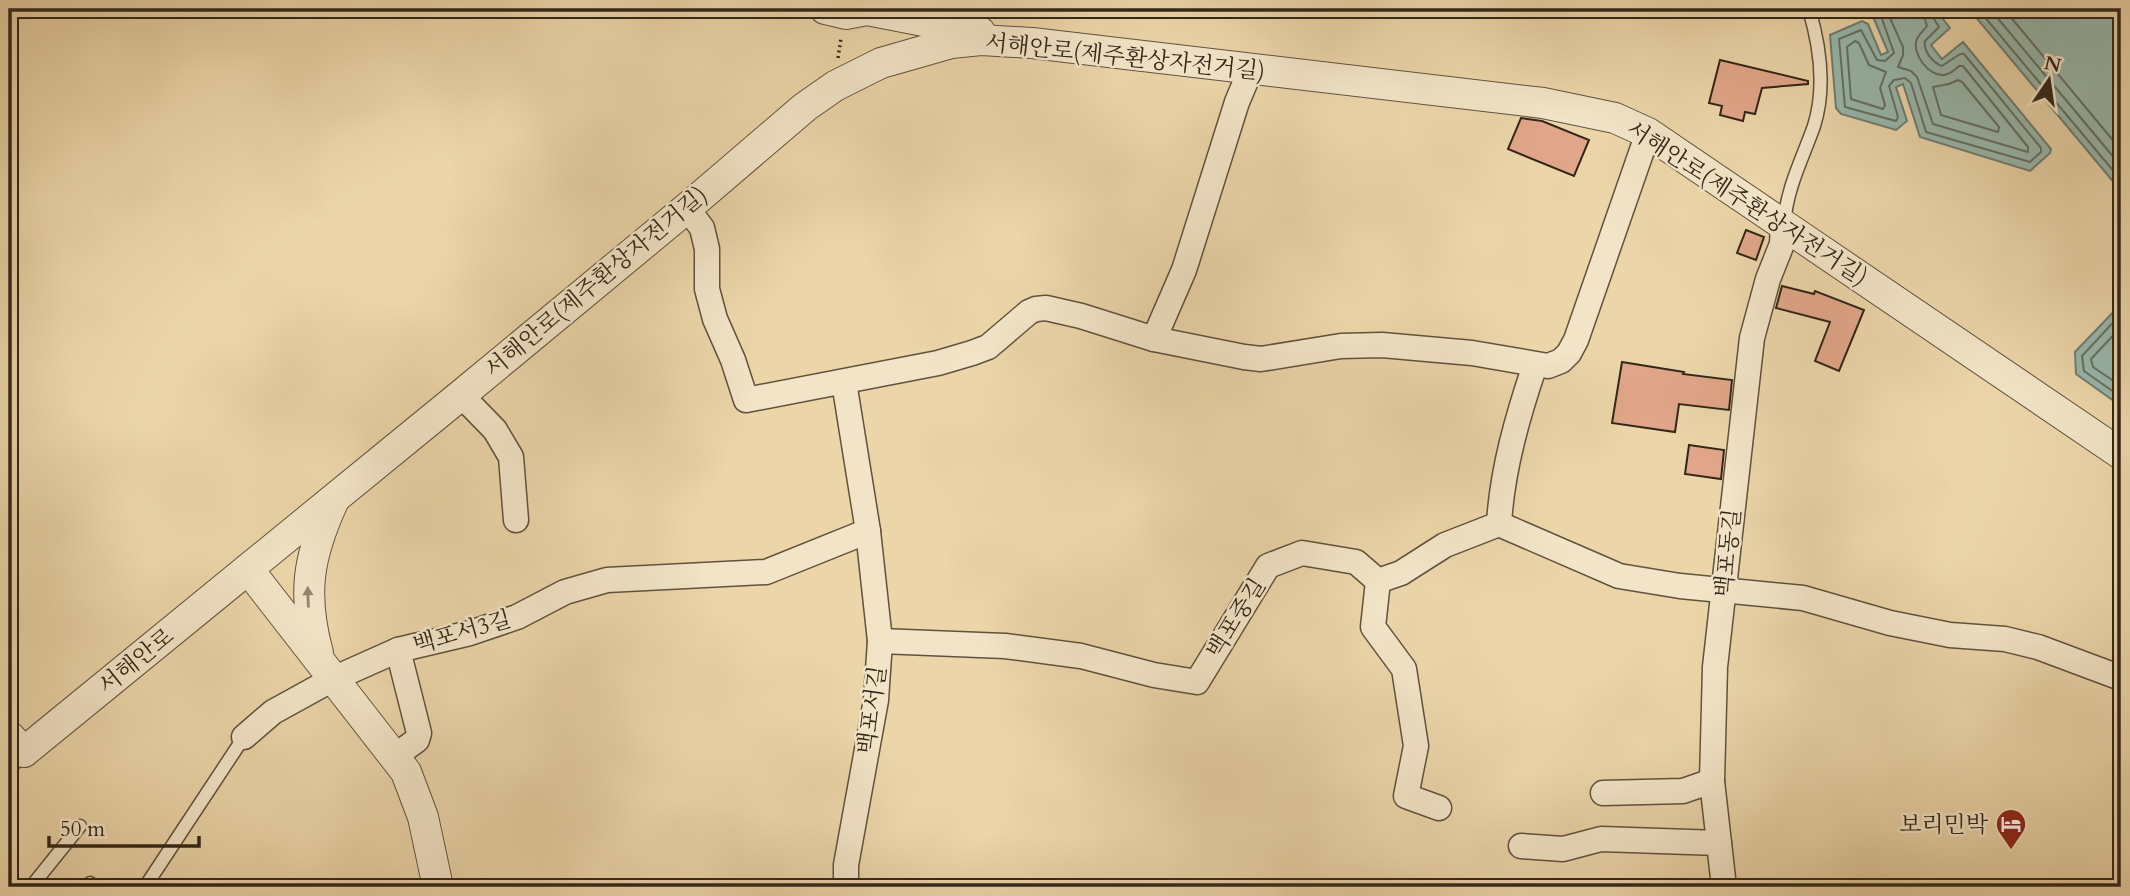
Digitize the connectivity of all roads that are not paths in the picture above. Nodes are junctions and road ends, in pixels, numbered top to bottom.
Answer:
1 (1809, 9) edge
2 (836, 11) edge
3 (1032, 43) junction
4 (894, 58) junction
5 (1251, 69) junction
6 (1648, 133) junction
7 (687, 208) junction
8 (1783, 224) junction
9 (1154, 339) junction
10 (1535, 365) junction
11 (844, 382) junction
12 (461, 396) junction
13 (2121, 454) edge
14 (335, 499) junction
15 (516, 520) dead end
16 (1499, 524) junction
17 (868, 531) junction
18 (248, 569) junction
19 (1378, 581) junction
20 (1724, 589) junction
21 (880, 641) junction
22 (398, 650) junction
23 (327, 671) junction
24 (2121, 678) edge
25 (244, 737) joint
26 (14, 753) edge
27 (395, 755) junction
28 (1712, 781) junction
29 (1603, 793) dead end
30 (1439, 808) dead end
31 (80, 826) dead end
32 (1719, 843) junction
33 (1521, 846) dead end
34 (31, 887) edge
35 (145, 887) edge
36 (438, 887) edge
37 (846, 887) edge
38 (1724, 887) edge

1 - 8 lane
2 - 3 street
2 - 4 street
3 - 4 street, 서해안로(제주환상자전거길)
3 - 5 street, 서해안로(제주환상자전거길)
4 - 7 street, 서해안로(제주환상자전거길)
5 - 6 street, 서해안로(제주환상자전거길)
5 - 9 street
6 - 8 street, 서해안로(제주환상자전거길)
6 - 10 street
7 - 11 street
7 - 12 street, 서해안로(제주환상자전거길)
8 - 13 street, 서해안로(제주환상자전거길)
8 - 20 street, 백포동길
9 - 10 street
9 - 11 street
10 - 16 street
11 - 17 street, 백포서길
12 - 14 street, 서해안로(제주환상자전거길)
12 - 15 street
14 - 18 street, 서해안로(제주환상자전거길)
23 -> 14 street
16 - 19 street
16 - 20 street
17 - 21 street, 백포서길
17 - 22 street, 백포서3길
18 - 23 street
18 - 26 street, 서해안로
19 - 21 street, 백포중길
19 - 30 street
20 - 24 street
20 - 28 street, 백포동길
21 - 37 street, 백포서길
22 - 23 street, 백포서3길
22 - 27 street
23 - 25 street, 백포서3길
23 - 27 street
25 - 35 lane, 백포서3길
27 - 36 street
28 - 29 street
28 - 32 street, 백포동길
31 - 34 lane
32 - 33 street
32 - 38 street, 백포동길

